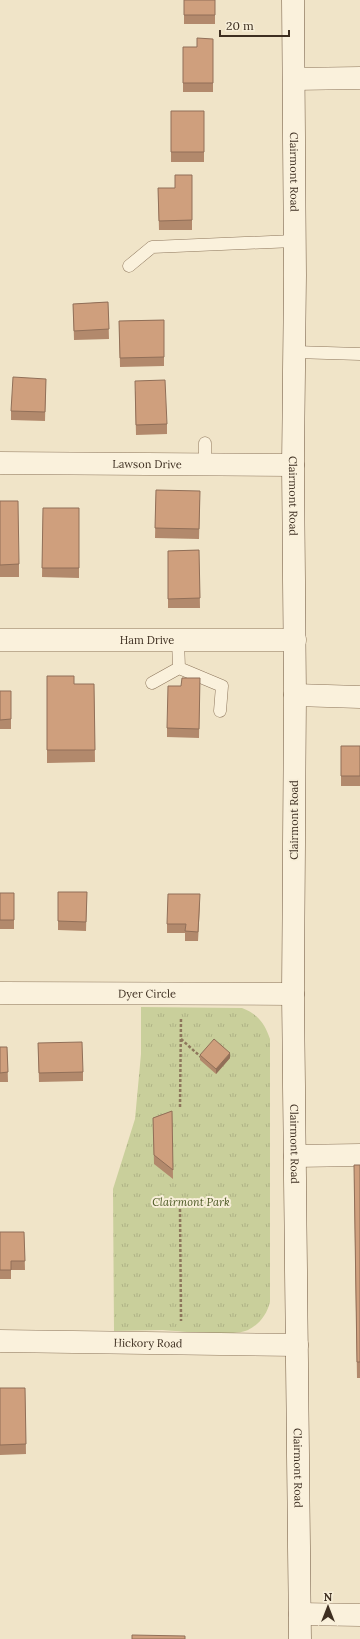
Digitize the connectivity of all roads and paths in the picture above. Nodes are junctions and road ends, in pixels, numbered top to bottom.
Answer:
1 (293, 0) edge
2 (360, 78) edge
3 (294, 79) junction
4 (294, 241) junction
5 (129, 266) dead end
6 (294, 352) junction
7 (360, 354) edge
8 (0, 463) edge
9 (293, 465) junction
10 (0, 640) edge
11 (178, 640) junction
12 (295, 640) junction
13 (179, 668) junction
14 (152, 683) dead end
15 (295, 695) junction
16 (360, 697) edge
17 (220, 711) dead end
18 (0, 993) edge
19 (293, 994) junction
20 (181, 1014) dead end
21 (181, 1039) junction
22 (202, 1058) edge
23 (180, 1106) dead end
24 (360, 1155) edge
25 (295, 1156) junction
26 (180, 1209) dead end
27 (181, 1322) dead end
28 (0, 1341) edge
29 (296, 1345) junction
30 (300, 1614) junction
31 (360, 1615) edge
32 (300, 1639) edge

1 - 3 main road, Clairmont Road
2 - 3 main road
3 - 4 main road, Clairmont Road
4 - 5 lane
4 - 6 main road, Clairmont Road
6 - 7 lane
6 - 9 main road, Clairmont Road
8 - 9 main road, Lawson Drive
9 - 12 main road, Clairmont Road
10 - 11 main road, Ham Drive
11 - 12 main road, Ham Drive
11 - 13 lane
12 - 15 main road, Clairmont Road
13 - 14 lane
13 - 17 lane
15 - 16 main road
15 - 19 main road, Clairmont Road
18 - 19 main road, Dyer Circle
19 - 25 main road, Clairmont Road
20 - 21 path
21 - 22 path
21 - 23 path
24 - 25 main road
25 - 29 main road, Clairmont Road
26 - 27 path
28 - 29 main road, Hickory Road
29 - 30 main road, Clairmont Road
30 - 31 main road
30 - 32 main road, Clairmont Road

